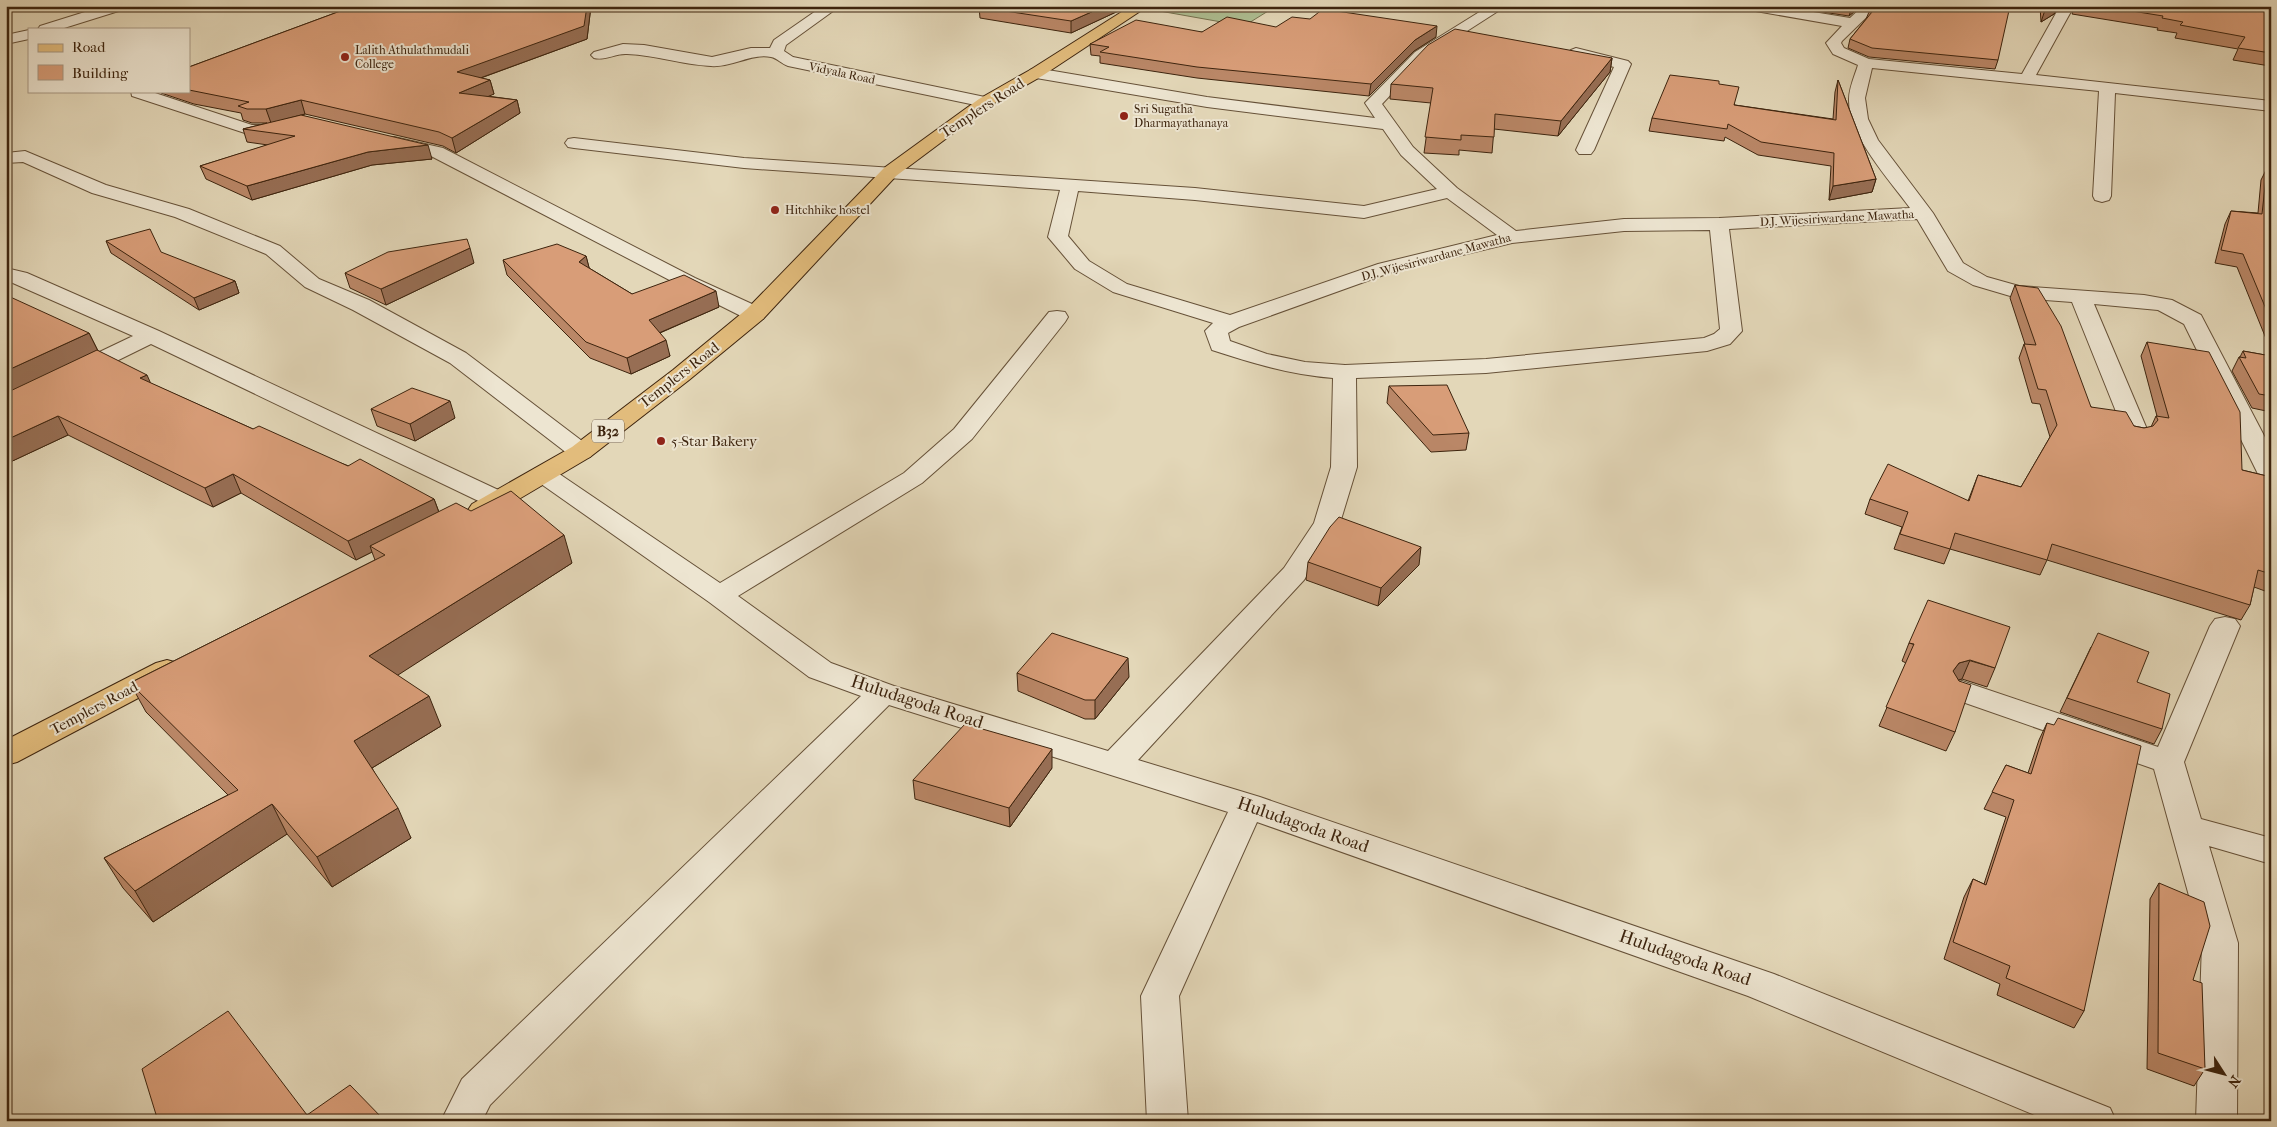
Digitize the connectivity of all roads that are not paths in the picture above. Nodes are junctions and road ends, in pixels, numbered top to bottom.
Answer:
1 (120, 6) edge
2 (833, 6) edge
3 (1141, 6) edge
4 (1499, 6) edge
5 (1750, 6) edge
6 (1871, 6) edge
7 (2067, 6) edge
8 (1852, 23) junction
9 (48, 28) edge
10 (1458, 32) junction
11 (28, 34) edge
12 (1477, 35) edge
13 (6, 40) edge
14 (1561, 50) edge
15 (776, 52) junction
16 (599, 55) dead end
17 (1866, 63) junction
18 (1036, 74) junction
19 (2026, 80) junction
20 (2107, 87) junction
21 (140, 92) edge
22 (986, 102) junction
23 (2271, 106) edge
24 (296, 122) edge
25 (1390, 125) junction
26 (381, 139) edge
27 (574, 143) dead end
28 (1584, 150) dead end
29 (6, 158) edge
30 (890, 172) junction
31 (1070, 185) junction
32 (1450, 192) junction
33 (2102, 196) dead end
34 (1923, 213) junction
35 (1719, 224) junction
36 (1512, 237) junction
37 (6, 274) edge
38 (2080, 296) junction
39 (755, 314) junction
40 (1056, 317) dead end
41 (1231, 322) junction
42 (151, 336) junction
43 (1345, 372) junction
44 (58, 381) edge
45 (2137, 434) edge
46 (581, 452) junction
47 (543, 474) junction
48 (2271, 474) edge
49 (500, 501) junction
50 (464, 519) edge
51 (719, 596) junction
52 (2225, 626) dead end
53 (188, 659) edge
54 (1962, 691) edge
55 (883, 693) junction
56 (6, 754) edge
57 (2168, 762) junction
58 (1115, 764) junction
59 (1248, 806) junction
60 (2186, 827) junction
61 (2271, 851) edge
62 (462, 1121) edge
63 (1168, 1121) edge
64 (2096, 1121) edge
65 (2216, 1121) edge

1 - 9 street
2 - 15 street
3 - 18 main road, Templers Road / B32
4 - 10 street
5 - 8 street
6 - 8 street
7 - 19 street
8 - 17 street
10 - 12 street
10 - 25 street
11 - 13 street
14 - 28 street
15 - 16 street
15 - 22 street, Vidyala Road
17 - 19 street
17 - 34 street, D.J. Wijesiriwardane Mawatha
18 - 22 main road, Templers Road / B32
18 - 25 street
19 - 20 street
20 - 23 street
20 - 33 street
21 - 24 street
22 - 30 main road, Templers Road / B32
25 - 32 street
26 - 39 street
27 - 30 street
29 - 46 street
30 - 31 street
30 - 39 main road, Templers Road / B32
31 - 32 street
31 - 41 street
32 - 36 street
34 - 35 street, D.J. Wijesiriwardane Mawatha
34 - 38 street
35 - 36 street, D.J. Wijesiriwardane Mawatha
35 - 43 street
36 - 41 street, D.J. Wijesiriwardane Mawatha
37 - 42 street
38 - 45 street
38 - 48 street
39 - 46 main road, Templers Road / B32
40 - 51 street
41 - 43 street
42 - 44 street
42 - 49 street
43 - 58 street
46 - 47 main road, Templers Road / B32
47 - 49 main road, Templers Road / B32
47 - 51 street, Huludagoda Road
49 - 50 main road, Templers Road / B32
51 - 55 street, Huludagoda Road
52 - 57 street
53 - 56 main road, Templers Road
54 - 57 street
55 - 58 street, Huludagoda Road
55 - 62 street
57 - 60 street
58 - 59 street, Huludagoda Road
59 - 63 street
59 - 64 street, Huludagoda Road
60 - 61 street
60 - 65 street

